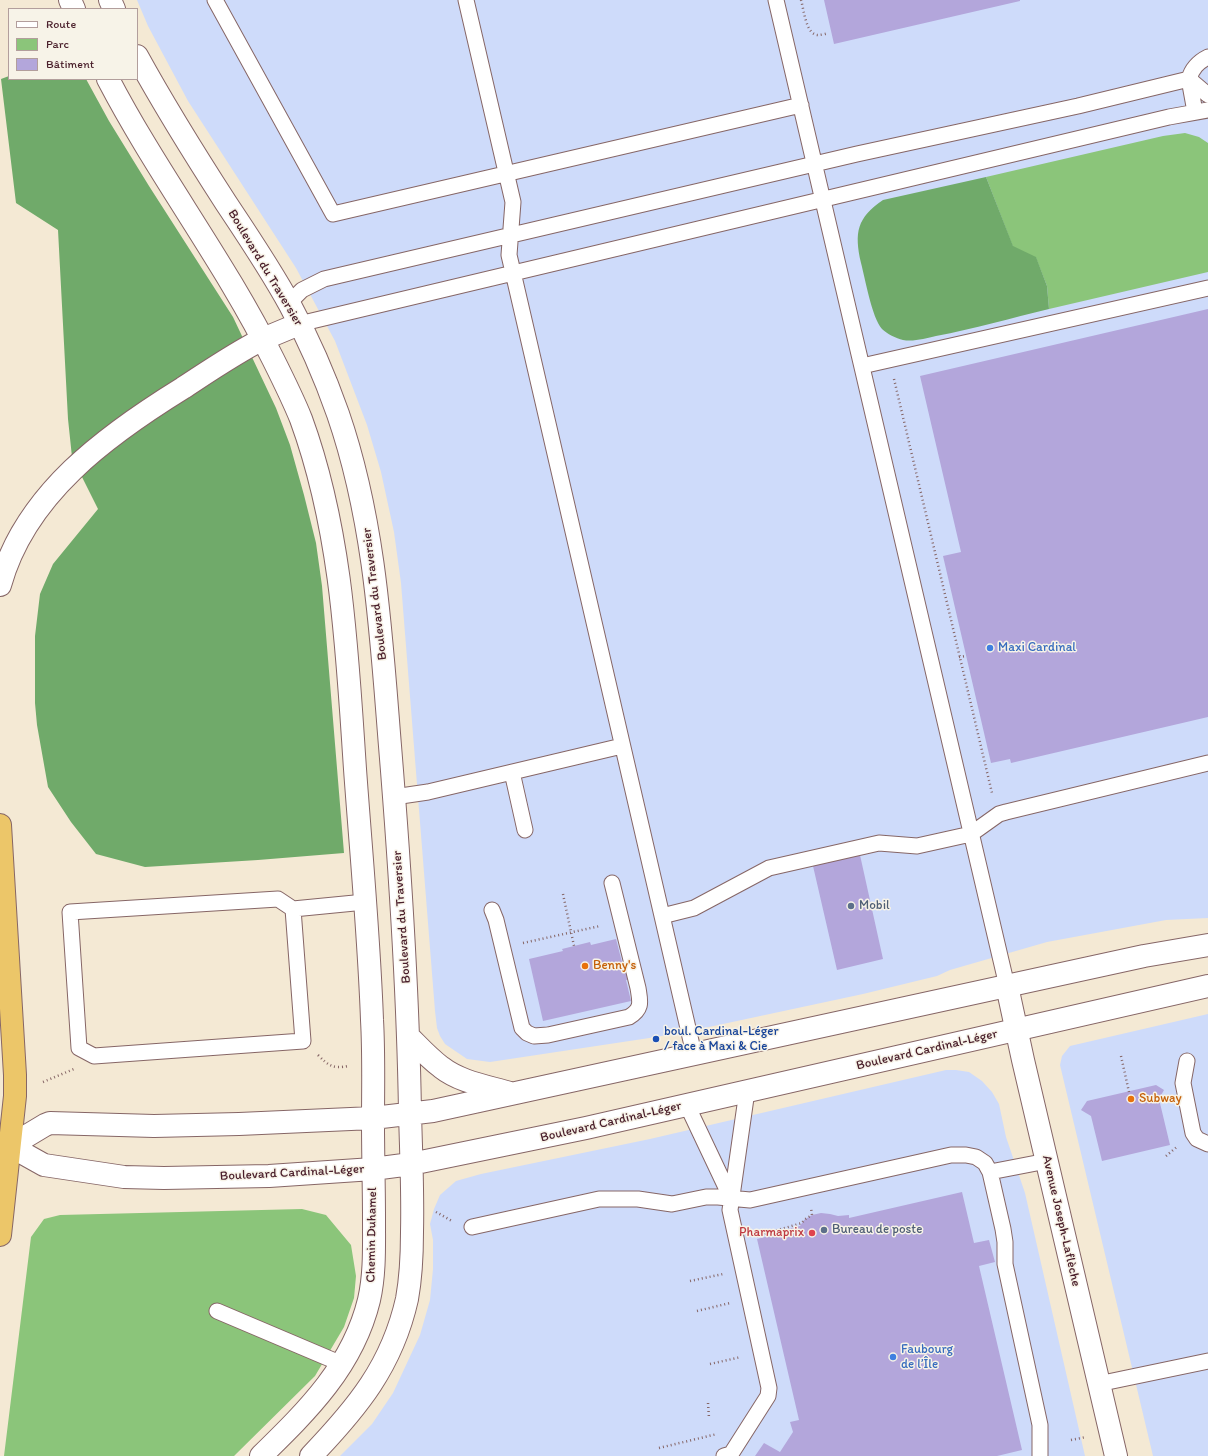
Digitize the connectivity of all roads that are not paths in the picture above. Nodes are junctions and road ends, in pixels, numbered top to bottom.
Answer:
1 (215, 0) edge
2 (466, 0) edge
3 (776, 0) edge
4 (1208, 57) edge
5 (138, 58) edge
6 (1189, 79) junction
7 (109, 80) edge
8 (1208, 95) edge
9 (801, 105) junction
10 (1202, 111) edge
11 (815, 164) junction
12 (506, 173) junction
13 (823, 200) junction
14 (510, 236) junction
15 (512, 273) junction
16 (1208, 288) edge
17 (289, 303) junction
18 (299, 324) junction
19 (263, 339) junction
20 (862, 366) junction
21 (0, 585) edge
22 (622, 746) junction
23 (1208, 763) edge
24 (512, 772) junction
25 (394, 797) junction
26 (0, 825) edge
27 (525, 830) dead end
28 (971, 834) junction
29 (612, 883) dead end
30 (365, 902) junction
31 (293, 909) junction
32 (492, 910) dead end
33 (662, 916) junction
34 (1208, 945) edge
35 (1007, 986) junction
36 (1208, 986) edge
37 (1016, 1030) junction
38 (409, 1037) junction
39 (694, 1054) junction
40 (1187, 1062) dead end
41 (747, 1091) junction
42 (514, 1094) junction
43 (687, 1105) junction
44 (410, 1115) junction
45 (373, 1118) junction
46 (1208, 1144) edge
47 (5, 1146) edge
48 (1046, 1161) junction
49 (411, 1164) junction
50 (373, 1169) junction
51 (990, 1172) junction
52 (731, 1198) junction
53 (472, 1227) road end
54 (0, 1235) edge
55 (217, 1311) dead end
56 (1208, 1361) edge
57 (342, 1364) junction
58 (1098, 1384) junction
59 (261, 1456) edge
60 (311, 1456) edge
61 (724, 1456) edge
62 (1040, 1456) edge
63 (1116, 1456) edge

1 - 12 lane
2 - 12 lane
3 - 9 lane
4 - 6 lane
5 - 17 street, Boulevard du Traversier
6 - 8 lane
6 - 10 lane
6 - 11 lane
7 - 19 street
9 - 11 lane
9 - 12 lane
10 - 13 lane
11 - 13 lane
11 - 14 lane
12 - 14 lane
13 - 15 lane
13 - 20 lane
14 - 15 lane
14 - 17 lane
15 - 18 lane
15 - 22 lane
16 - 20 lane
17 - 18 street, Boulevard du Traversier
17 - 19 street
18 - 19 street
18 - 25 street, Boulevard du Traversier
19 - 21 street
19 - 30 street
20 - 28 lane
22 - 24 lane
22 - 33 lane
23 - 28 lane
24 - 25 lane
24 - 27 lane
25 - 38 street, Boulevard du Traversier
26 - 47 highway
28 - 33 lane
28 - 35 lane
29 - 32 lane
30 - 31 lane
30 - 45 street
31 - 31 lane
33 - 39 lane
34 - 35 street
35 - 37 street, Avenue Joseph-Laflèche
35 - 39 street
36 - 37 street, Boulevard Cardinal-Léger
37 - 41 street, Boulevard Cardinal-Léger
37 - 48 street, Avenue Joseph-Laflèche
38 - 42 street
38 - 44 street, Boulevard du Traversier
39 - 42 street
40 - 46 lane
41 - 43 street, Boulevard Cardinal-Léger
41 - 52 lane
42 - 44 street
43 - 49 street, Boulevard Cardinal-Léger
43 - 52 lane
44 - 45 street
44 - 49 street, Boulevard du Traversier
45 - 47 street
45 - 50 street
47 - 50 street, Boulevard Cardinal-Léger
47 - 54 highway
48 - 51 lane
48 - 58 street, Avenue Joseph-Laflèche
49 - 50 street, Boulevard Cardinal-Léger
49 - 60 street
50 - 57 street, Chemin Duhamel
51 - 52 lane
51 - 62 lane
52 - 53 lane
52 - 61 lane
55 - 57 lane
56 - 58 lane
57 - 59 street, Chemin Duhamel
58 - 63 street, Avenue Joseph-Laflèche

